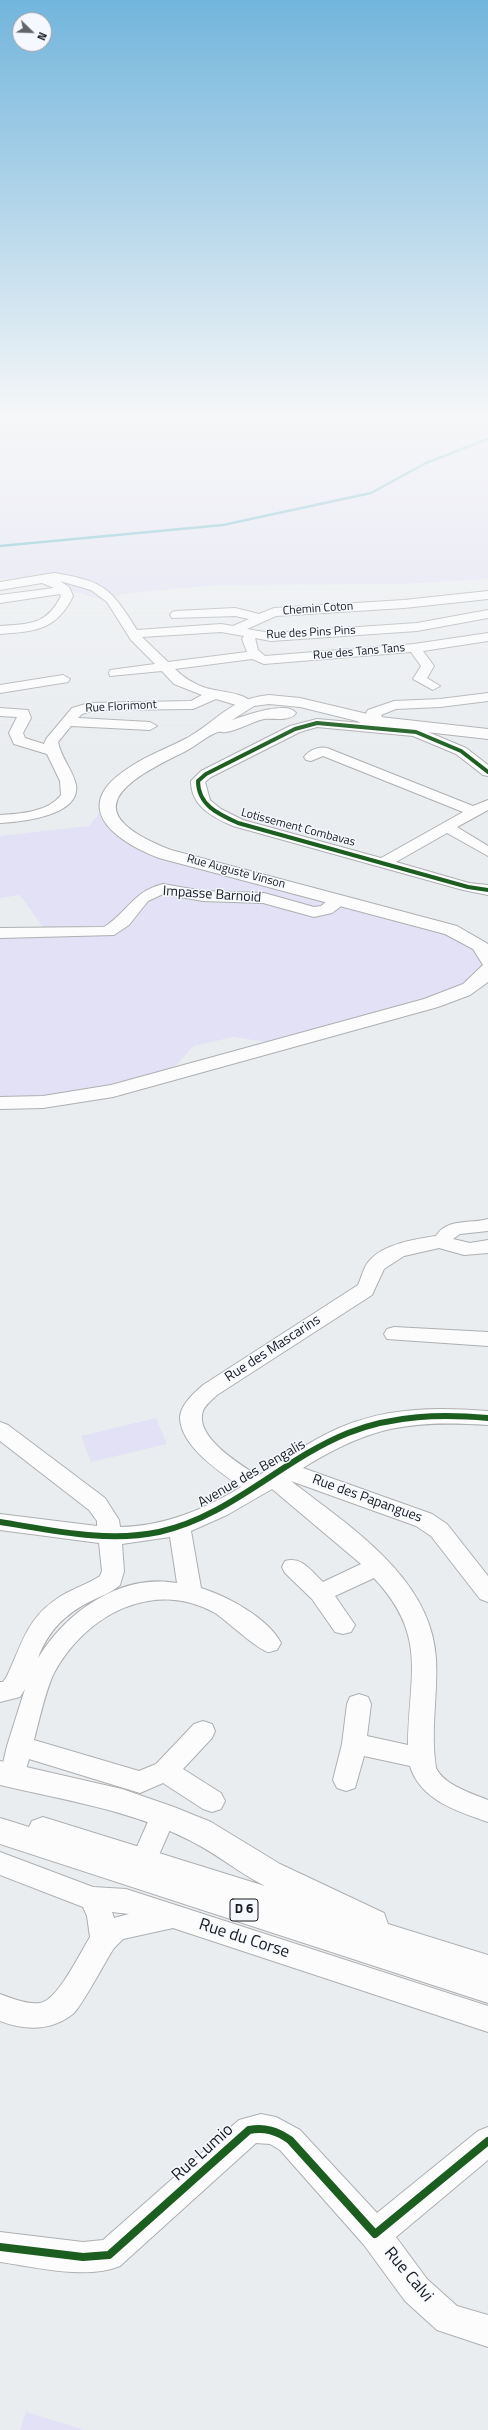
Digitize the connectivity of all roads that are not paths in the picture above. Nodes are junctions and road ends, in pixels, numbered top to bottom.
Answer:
1 (40, 578) junction
2 (0, 586) edge
3 (65, 590) junction
4 (488, 595) edge
5 (391, 596) dead end
6 (0, 599) edge
7 (404, 604) junction
8 (488, 614) edge
9 (176, 615) dead end
10 (260, 618) junction
11 (417, 627) junction
12 (0, 630) edge
13 (235, 630) junction
14 (133, 634) junction
15 (251, 634) junction
16 (488, 637) edge
17 (414, 648) junction
18 (255, 655) junction
19 (164, 666) junction
20 (116, 673) dead end
21 (63, 679) dead end
22 (433, 686) dead end
23 (0, 689) edge
24 (215, 694) junction
25 (488, 697) edge
26 (304, 704) junction
27 (244, 705) junction
28 (0, 712) edge
29 (284, 713) junction
30 (256, 717) junction
31 (68, 722) junction
32 (387, 724) junction
33 (150, 726) dead end
34 (421, 729) junction
35 (488, 734) edge
36 (201, 737) junction
37 (53, 750) junction
38 (461, 751) junction
39 (488, 755) edge
40 (311, 757) dead end
41 (488, 772) edge
42 (488, 804) edge
43 (475, 812) junction
44 (0, 819) edge
45 (448, 828) junction
46 (488, 852) edge
47 (385, 862) junction
48 (488, 890) edge
49 (338, 899) junction
50 (0, 933) edge
51 (488, 961) edge
52 (488, 970) edge
53 (0, 1103) edge
54 (487, 1227) edge
55 (442, 1241) junction
56 (488, 1246) edge
57 (394, 1334) dead end
58 (488, 1339) edge
59 (488, 1418) edge
60 (0, 1430) edge
61 (272, 1478) junction
62 (3, 1525) edge
63 (179, 1527) junction
64 (110, 1536) junction
65 (293, 1567) dead end
66 (376, 1567) junction
67 (320, 1593) junction
68 (488, 1593) edge
69 (191, 1594) junction
70 (343, 1626) dead end
71 (269, 1643) dead end
72 (0, 1692) edge
73 (359, 1704) dead end
74 (203, 1731) dead end
75 (354, 1744) junction
76 (19, 1746) junction
77 (421, 1758) junction
78 (165, 1771) junction
79 (7, 1774) edge
80 (346, 1780) dead end
81 (212, 1801) dead end
82 (488, 1811) edge
83 (0, 1816) edge
84 (163, 1816) junction
85 (0, 1831) edge
86 (149, 1849) dead end
87 (0, 1862) edge
88 (92, 1899) junction
89 (174, 1916) junction
90 (104, 1938) junction
91 (407, 1944) junction
92 (488, 1969) edge
93 (488, 1988) edge
94 (0, 2007) edge
95 (488, 2019) edge
96 (488, 2141) edge
97 (375, 2234) junction
98 (0, 2247) edge
99 (488, 2330) edge

1 - 2 street
1 - 3 street
1 - 14 street
3 - 6 street
3 - 12 street
4 - 7 street, Chemin Coton
5 - 7 street
7 - 10 street, Chemin Coton
7 - 11 street
8 - 11 street, Rue des Pins Pins
9 - 10 street
10 - 13 street, Chemin Coton
11 - 15 street, Rue des Pins Pins
13 - 14 street, Rue des Pins Pins
13 - 15 street, Rue des Pins Pins
14 - 19 street
15 - 18 street
16 - 17 street, Rue des Tans Tans
17 - 18 street, Rue des Tans Tans
17 - 22 street
18 - 19 street, Rue des Tans Tans
19 - 20 street, Rue des Tans Tans
19 - 24 street
21 - 23 street
24 - 27 street
24 - 31 street, Rue Florimont
25 - 32 street
26 - 27 main road, Rue Auguste Vinson
26 - 29 main road
26 - 32 main road, Rue Auguste Vinson
27 - 30 main road
27 - 36 main road, Rue Auguste Vinson
28 - 37 street
29 - 30 main road, Rue Auguste Vinson
29 - 32 main road, Rue Auguste Vinson
30 - 36 main road, Rue Auguste Vinson
31 - 33 street
31 - 37 street, Rue Florimont
32 - 34 main road, Rue Auguste Vinson
32 - 47 street, Lotissement Combavas
34 - 35 main road, Rue Auguste Vinson
34 - 38 street
36 - 49 main road, Rue Auguste Vinson
37 - 44 street
38 - 39 street
38 - 41 street
40 - 43 street
42 - 43 street
43 - 45 street
45 - 46 street
45 - 47 street
47 - 48 street, Lotissement Combavas
49 - 50 street, Impasse Barnoid
49 - 51 main road, Rue Auguste Vinson
52 - 53 main road
54 - 55 street
55 - 56 street
55 - 61 street, Rue des Mascarins
57 - 58 street
59 - 61 street, Avenue des Bengalis
60 - 64 street
61 - 63 street, Avenue des Bengalis
61 - 66 street, Rue des Papangues
61 - 68 street, Rue des Papangues
62 - 64 street, Avenue des Bengalis
63 - 64 street, Avenue des Bengalis
63 - 69 street
64 - 72 street
65 - 67 street
66 - 67 street
66 - 77 street, Rue des Papangues
67 - 70 street
69 - 71 street
69 - 76 street
73 - 75 street
74 - 78 street
75 - 77 street
75 - 80 street
76 - 78 street
76 - 79 street
77 - 82 street, Rue des Papangues
78 - 81 street
79 - 84 main road
83 - 91 main road, D 6
84 - 86 street
84 - 91 main road
85 - 93 main road, D 6
87 - 88 street, Rue du Corse
88 - 89 street, Rue du Corse
88 - 90 street
89 - 90 street
89 - 95 street, Rue du Corse
90 - 94 street
91 - 92 main road, D 6
96 - 97 street
97 - 98 street, Rue Lumio
97 - 99 street, Rue Calvi

